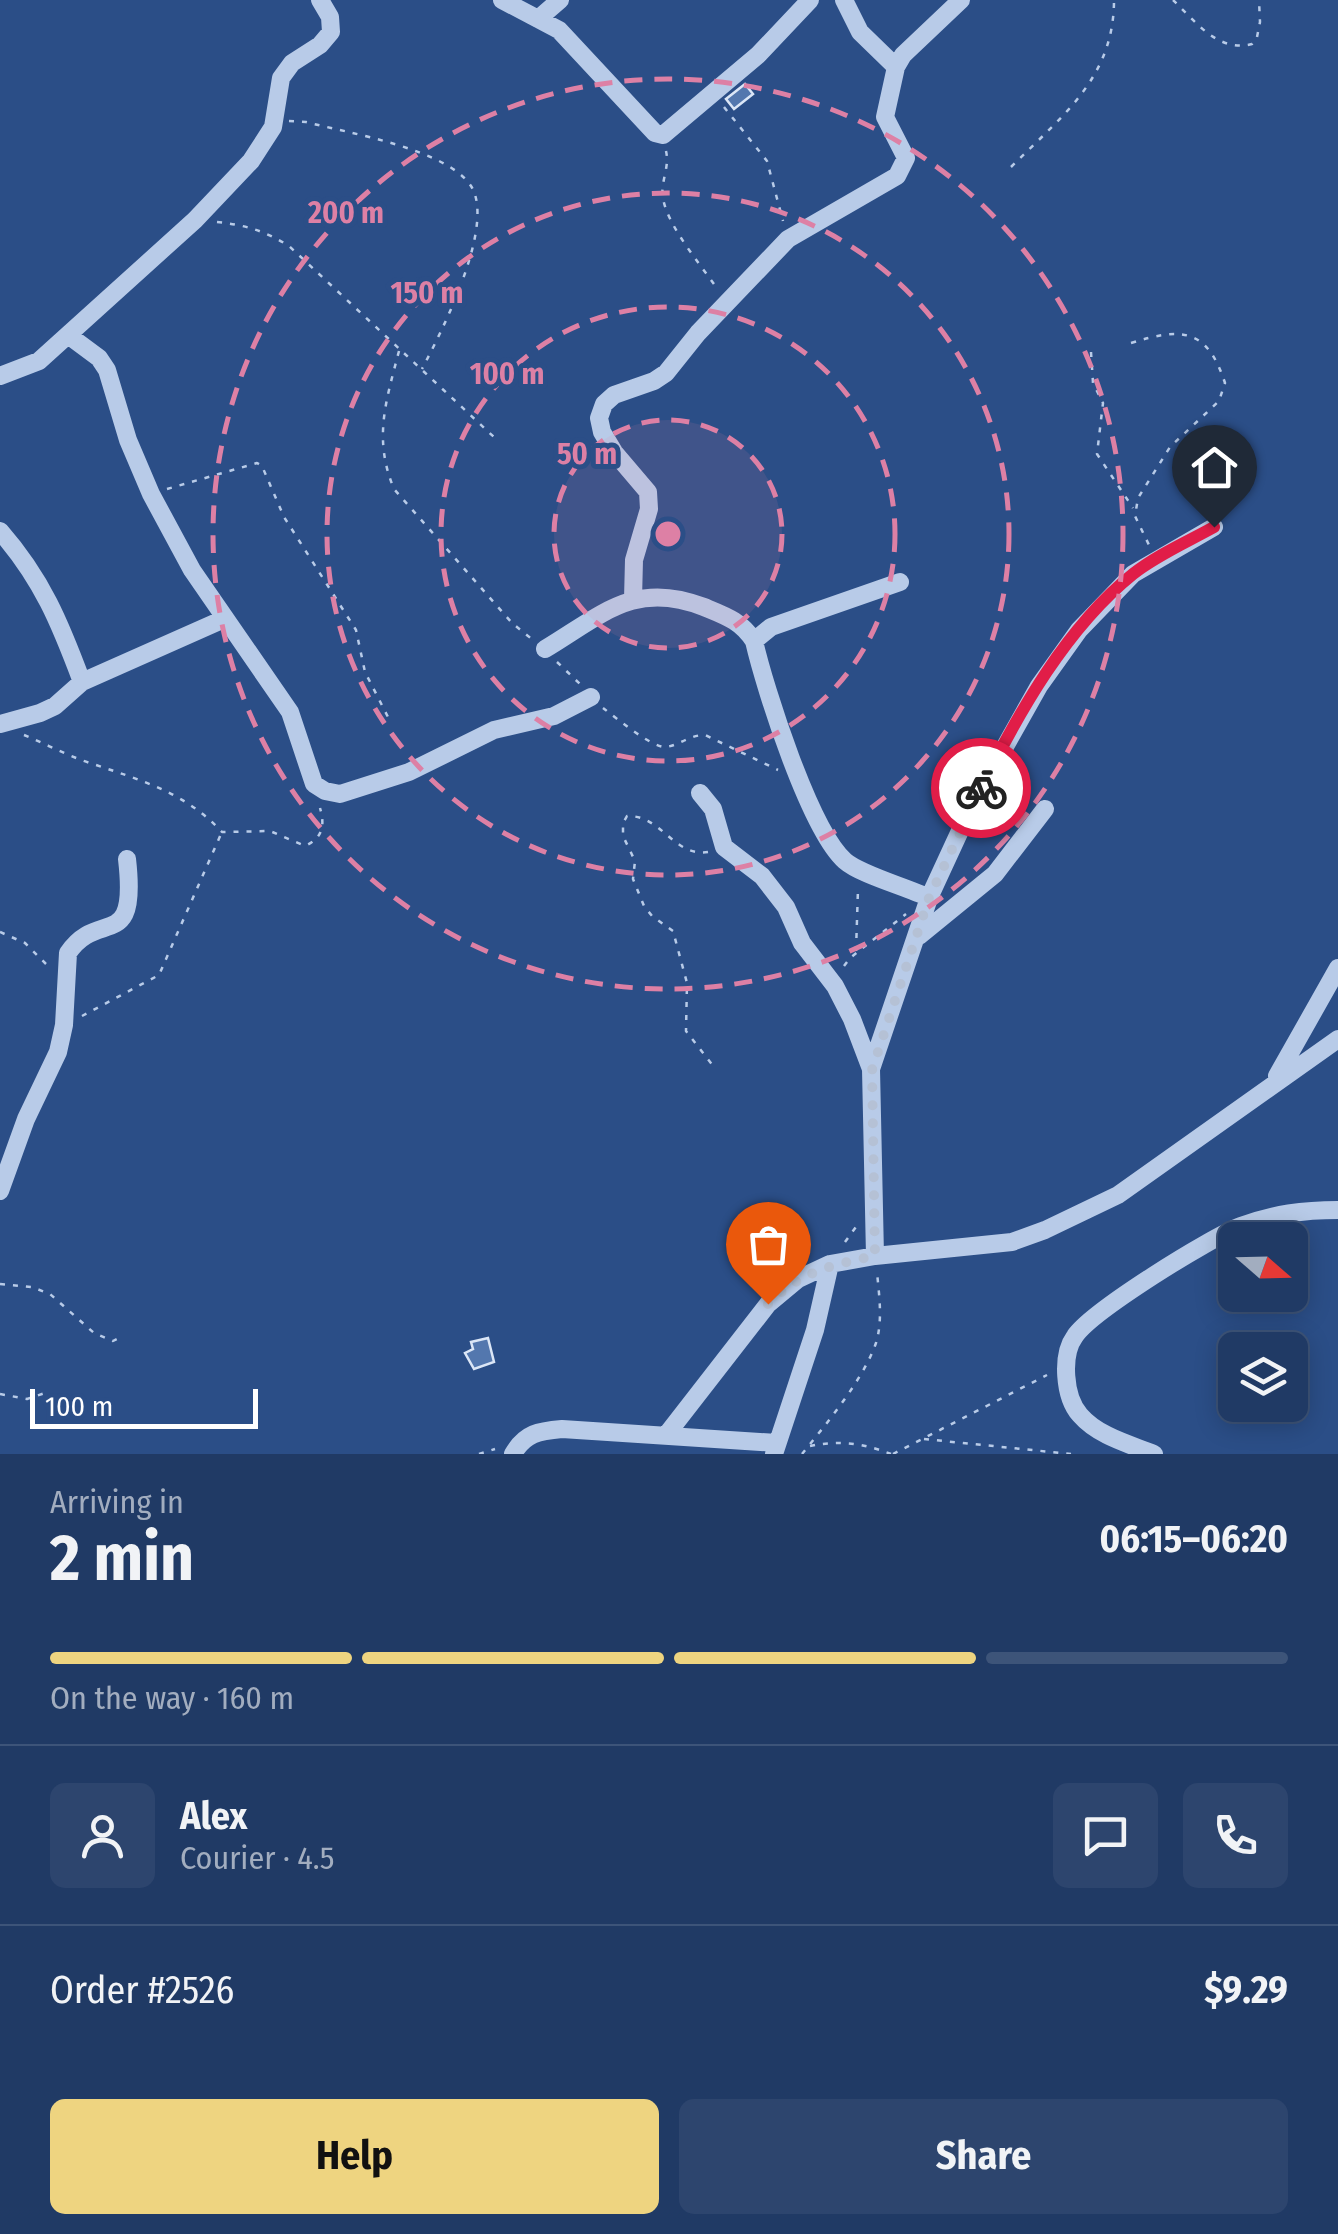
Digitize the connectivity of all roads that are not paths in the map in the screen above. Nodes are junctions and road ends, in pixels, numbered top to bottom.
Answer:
1 (320, 0) edge
2 (502, 0) edge
3 (560, 0) edge
4 (810, 0) edge
5 (844, 0) edge
6 (961, 0) edge
7 (538, 18) junction
8 (896, 67) junction
9 (68, 335) junction
10 (0, 376) edge
11 (1214, 527) dead end
12 (0, 531) edge
13 (900, 582) dead end
14 (633, 599) junction
15 (224, 619) junction
16 (754, 642) junction
17 (545, 649) road end
18 (82, 682) junction
19 (591, 698) road end
20 (9, 728) edge
21 (700, 793) dead end
22 (1046, 809) dead end
23 (127, 859) dead end
24 (929, 898) junction
25 (915, 940) junction
26 (1338, 968) edge
27 (1338, 1039) edge
28 (872, 1070) junction
29 (1275, 1081) junction
30 (0, 1191) edge
31 (1338, 1210) edge
32 (875, 1256) junction
33 (830, 1264) junction
34 (667, 1434) junction
35 (775, 1449) edge
36 (513, 1454) edge
37 (1154, 1454) edge

1 - 9 street
2 - 7 street
3 - 7 street
4 - 7 street
5 - 8 street
6 - 8 street
8 - 14 street
9 - 10 street
9 - 15 street
11 - 24 street
12 - 18 street
13 - 16 street
14 - 16 street
14 - 17 street
15 - 18 street
15 - 19 street
16 - 24 street
18 - 20 street
21 - 28 street
22 - 25 street
23 - 30 street
24 - 25 street
25 - 28 street
26 - 29 street
27 - 29 street
28 - 32 street
29 - 32 street
31 - 37 street
32 - 33 street
33 - 34 street
33 - 35 street
34 - 35 street
34 - 36 street

